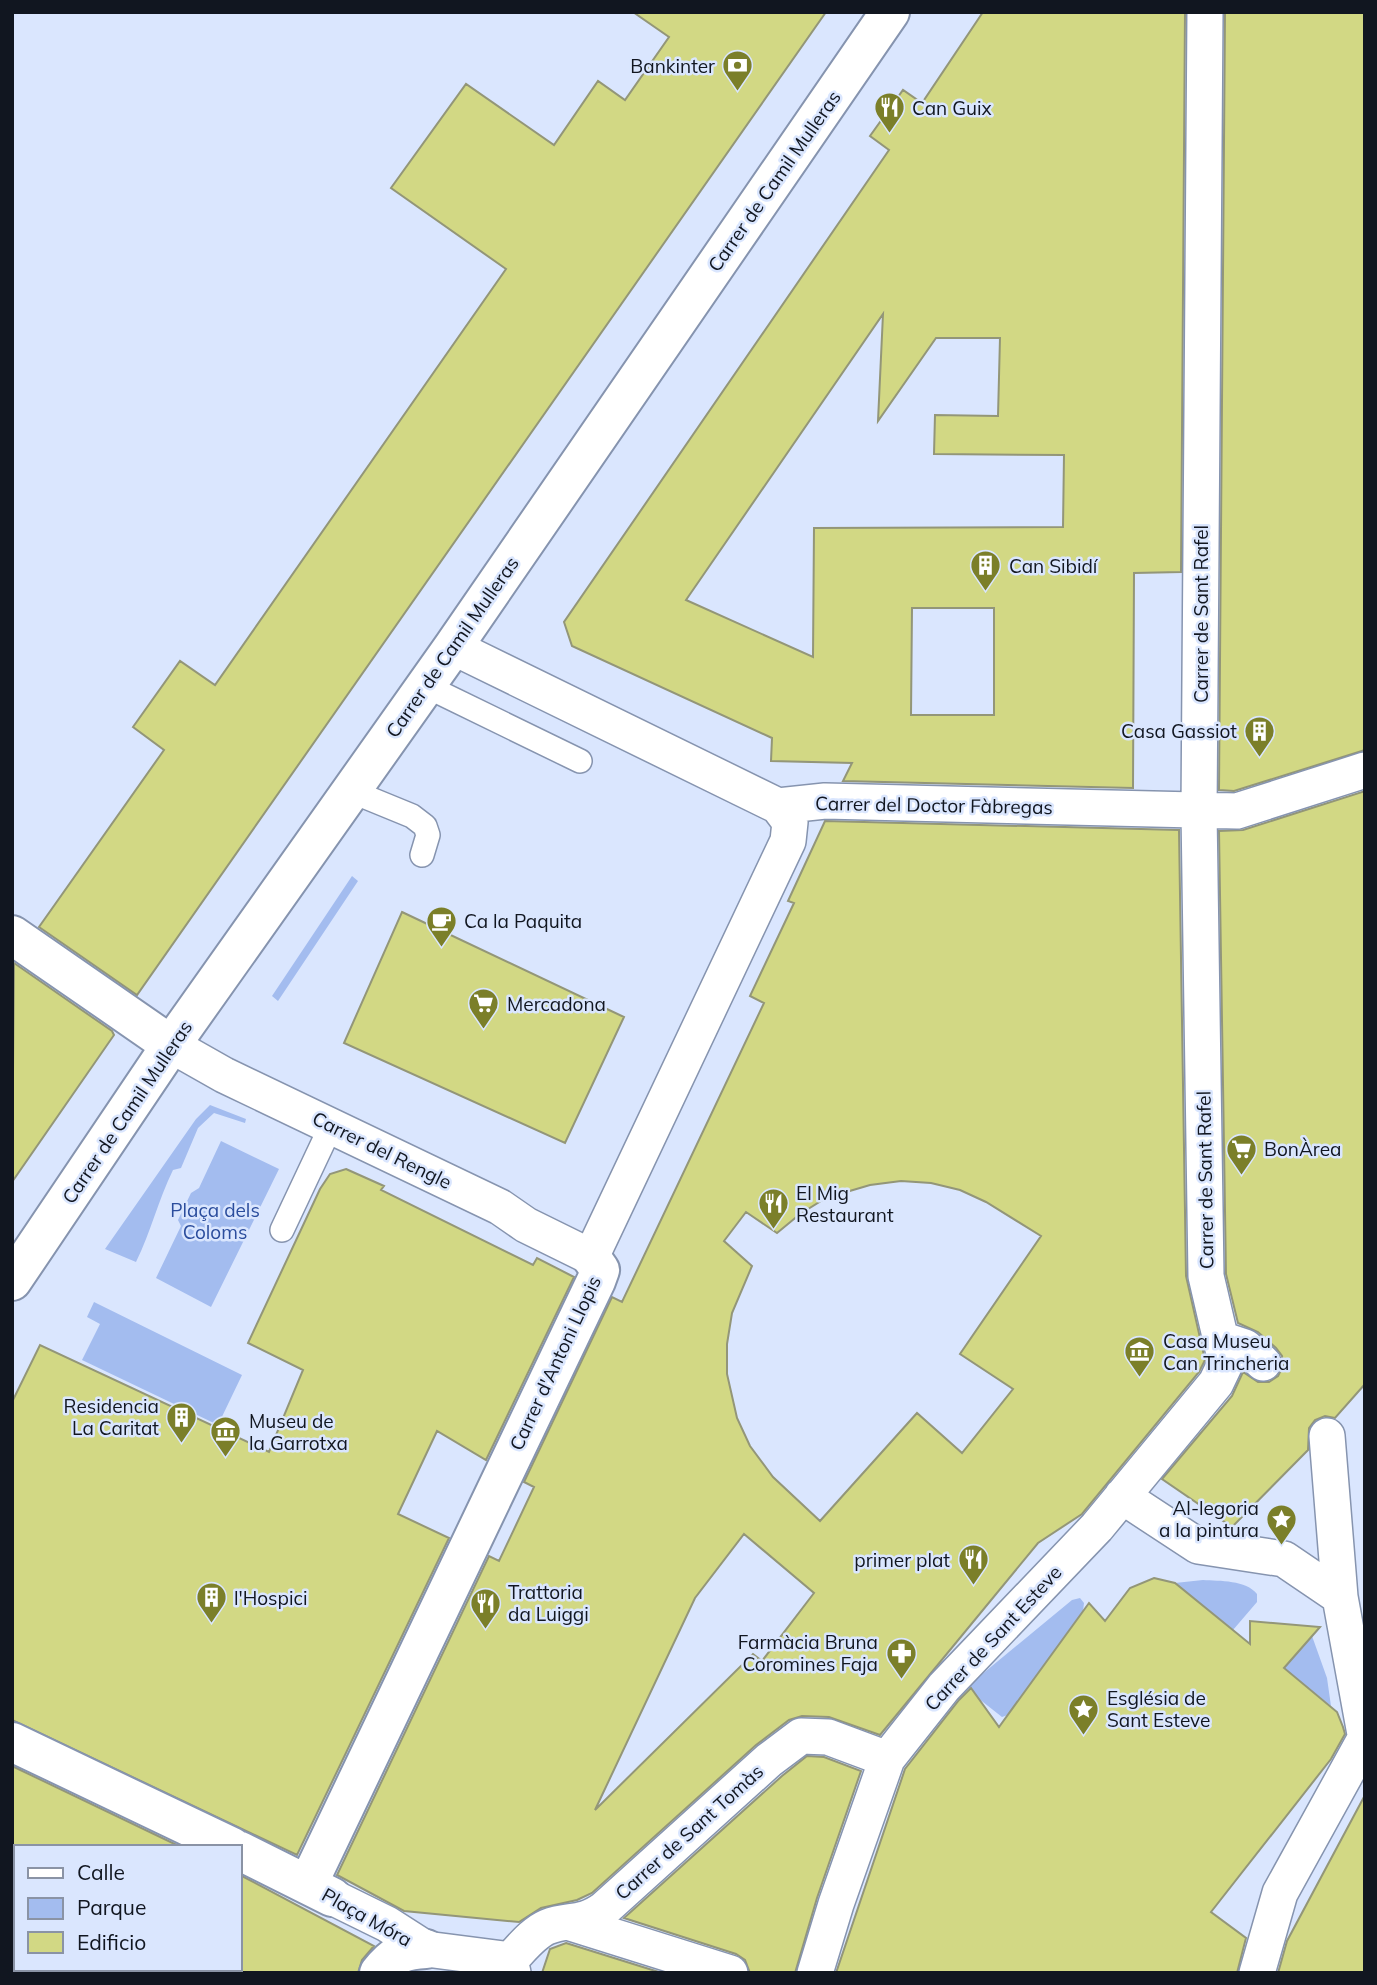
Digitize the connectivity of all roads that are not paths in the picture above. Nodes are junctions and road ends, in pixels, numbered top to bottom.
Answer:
1 (890, 12) edge
2 (1205, 12) edge
3 (453, 647) junction
4 (426, 686) junction
5 (580, 761) dead end
6 (1365, 770) edge
7 (351, 791) junction
8 (778, 806) junction
9 (1199, 812) junction
10 (422, 855) dead end
11 (12, 935) edge
12 (171, 1045) junction
13 (331, 1126) junction
14 (282, 1230) dead end
15 (591, 1257) junction
16 (12, 1281) edge
17 (1221, 1339) junction
18 (1263, 1363) dead end
19 (1327, 1436) dead end
20 (1122, 1496) junction
21 (1352, 1593) edge
22 (1365, 1734) edge
23 (1365, 1739) edge
24 (12, 1742) edge
25 (887, 1759) junction
26 (228, 1845) edge
27 (242, 1852) edge
28 (320, 1890) junction
29 (571, 1923) junction
30 (426, 1949) junction
31 (512, 1968) edge
32 (379, 1973) edge
33 (730, 1973) edge
34 (816, 1973) edge
35 (1256, 1973) edge

1 - 3 main road, Carrer de Camil Mulleras
2 - 9 street, Carrer de Sant Rafel
3 - 4 main road, Carrer de Camil Mulleras
3 - 8 street
4 - 5 lane
4 - 7 main road, Carrer de Camil Mulleras
6 - 9 street, Carrer del Doctor Fàbregas
7 - 10 lane
7 - 12 main road, Carrer de Camil Mulleras
8 - 9 street, Carrer del Doctor Fàbregas
8 - 15 street, Carrer d'Antoni Llopis
9 - 17 street, Carrer de Sant Rafel
11 - 12 main road
12 - 13 street, Carrer del Rengle
12 - 16 main road, Carrer de Camil Mulleras
13 - 14 lane
13 - 15 street, Carrer del Rengle
15 - 28 main road, Carrer d'Antoni Llopis
17 - 18 street
17 - 20 street, Carrer de Sant Esteve
19 - 21 street
20 - 21 street
20 - 25 street, Carrer de Sant Esteve
21 - 22 street
23 - 35 street
24 - 26 main road
25 - 29 street, Carrer de Sant Tomàs
25 - 34 street, Carrer de Sant Esteve
27 - 28 main road
28 - 30 street, Plaça Móra
29 - 31 street, Carrer de Sant Tomàs
29 - 33 street
30 - 31 street, Plaça Móra
30 - 32 main road

